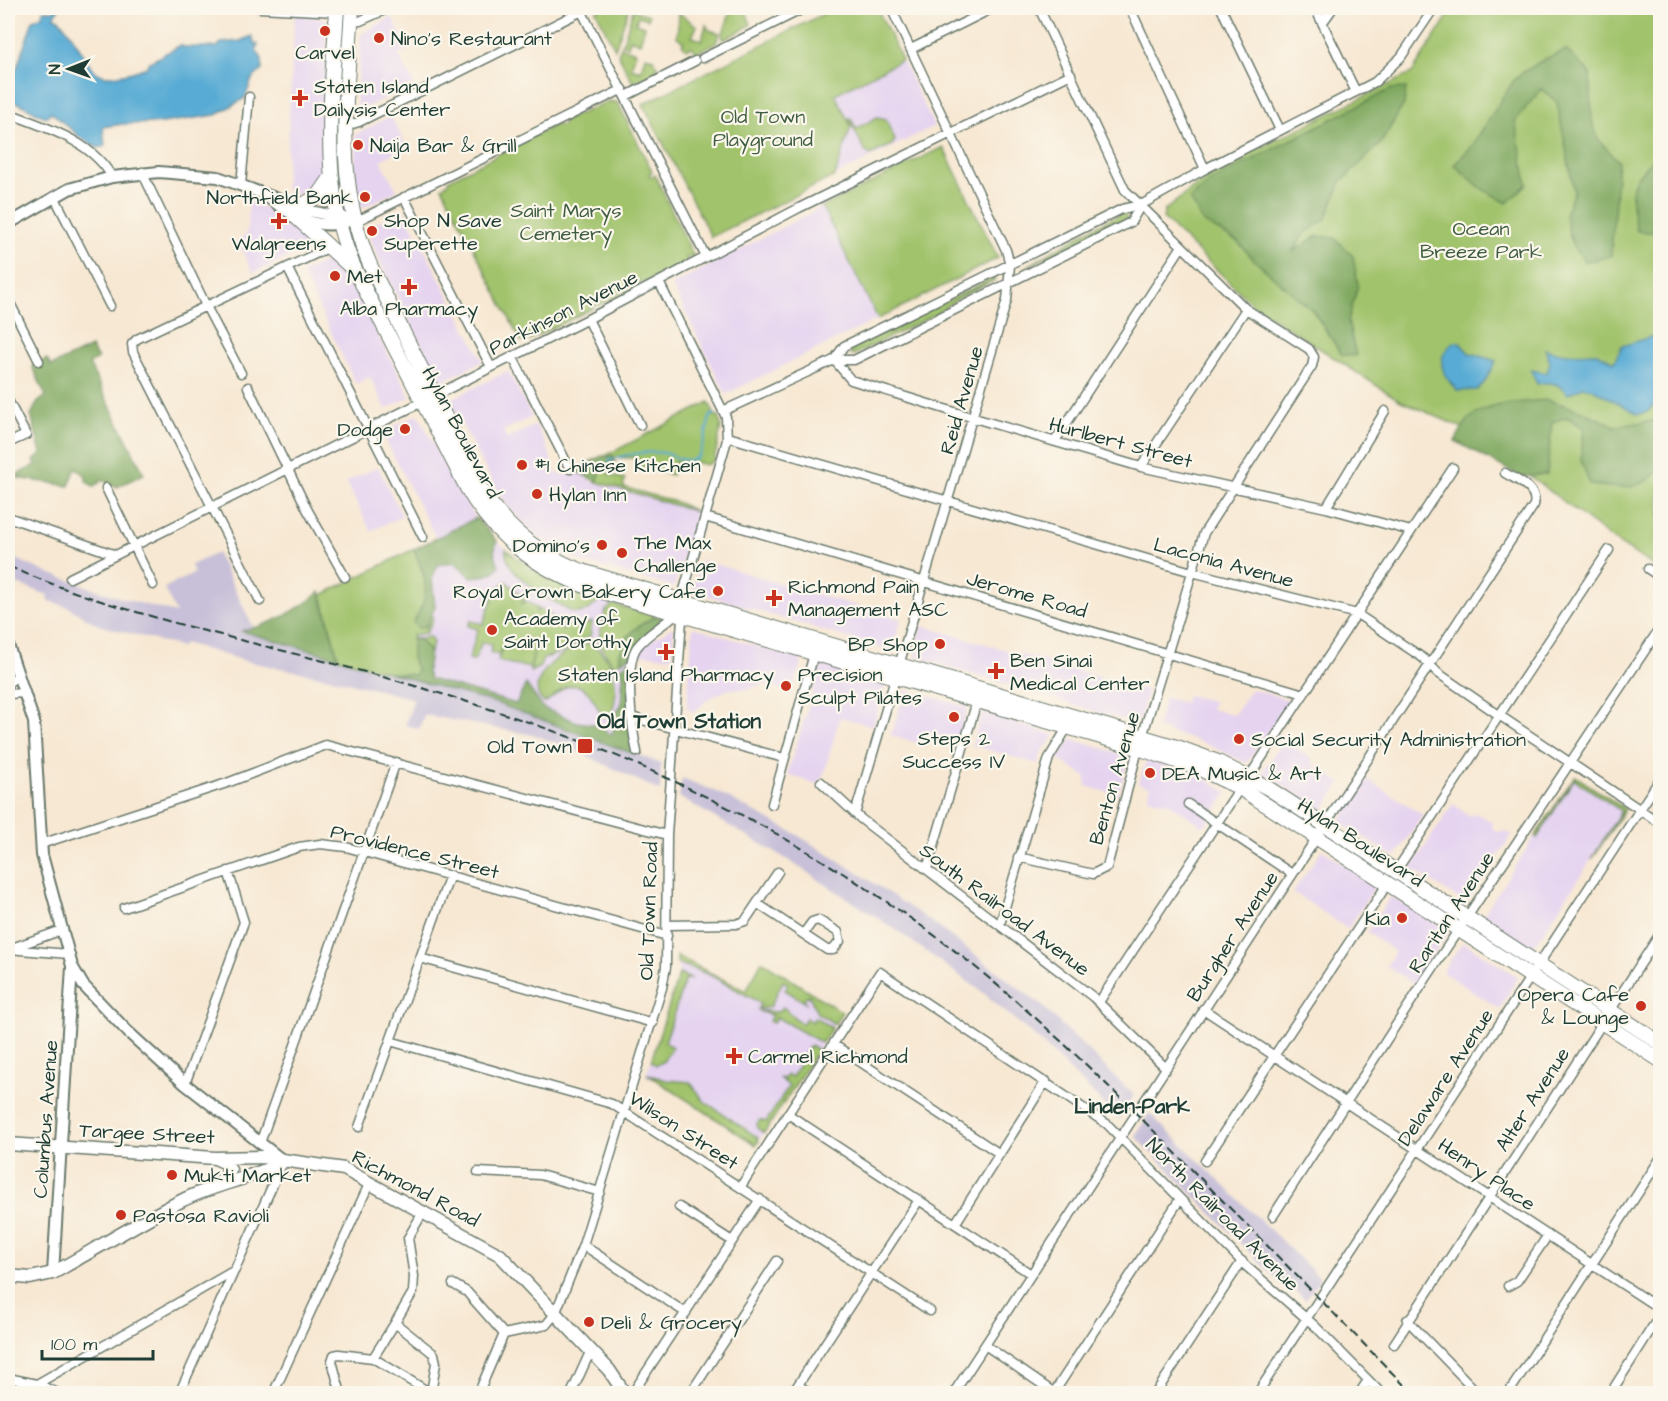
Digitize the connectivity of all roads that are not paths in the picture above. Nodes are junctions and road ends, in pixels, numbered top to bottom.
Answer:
1 (260, 8) edge
2 (352, 8) edge
3 (389, 8) edge
4 (805, 8) edge
5 (891, 8) edge
6 (993, 8) edge
7 (1039, 8) edge
8 (1130, 8) edge
9 (1221, 8) edge
10 (1316, 8) edge
11 (1333, 8) edge
12 (1434, 8) edge
13 (581, 9) edge
14 (337, 10) edge
15 (352, 22) junction
16 (1323, 22) junction
17 (911, 49) junction
18 (1071, 74) junction
19 (1356, 92) junction
20 (624, 93) junction
21 (249, 97) dead end
22 (8, 113) edge
23 (345, 126) junction
24 (1280, 130) junction
25 (950, 133) junction
26 (1205, 169) junction
27 (142, 172) junction
28 (112, 177) junction
29 (330, 179) junction
30 (242, 185) junction
31 (54, 196) junction
32 (404, 197) junction
33 (1141, 205) junction
34 (297, 211) junction
35 (353, 220) junction
36 (338, 221) junction
37 (8, 224) edge
38 (1182, 246) junction
39 (330, 248) junction
40 (706, 257) junction
41 (1010, 265) junction
42 (288, 270) junction
43 (357, 274) junction
44 (659, 282) junction
45 (1010, 282) junction
46 (8, 299) edge
47 (110, 306) dead end
48 (207, 308) junction
49 (1246, 309) junction
50 (588, 319) junction
51 (512, 356) junction
52 (834, 360) junction
53 (39, 361) dead end
54 (491, 367) junction
55 (242, 373) dead end
56 (248, 387) dead end
57 (429, 398) junction
58 (8, 399) edge
59 (723, 411) junction
60 (1386, 411) dead end
61 (974, 418) junction
62 (640, 425) dead end
63 (369, 429) junction
64 (728, 437) junction
65 (1055, 441) junction
66 (8, 443) edge
67 (1141, 467) junction
68 (1453, 468) dead end
69 (288, 469) junction
70 (570, 469) dead end
71 (1505, 473) dead end
72 (106, 488) dead end
73 (1233, 488) junction
74 (950, 500) junction
75 (212, 507) junction
76 (1326, 508) junction
77 (8, 517) edge
78 (705, 517) junction
79 (1411, 531) junction
80 (423, 537) dead end
81 (133, 545) junction
82 (1609, 550) dead end
83 (113, 554) junction
84 (1648, 569) dead end
85 (1192, 572) junction
86 (345, 577) dead end
87 (1660, 577) edge
88 (70, 578) dead end
89 (925, 581) junction
90 (153, 585) dead end
91 (683, 600) junction
92 (261, 601) dead end
93 (679, 614) junction
94 (1357, 614) junction
95 (1660, 628) edge
96 (8, 645) edge
97 (1167, 653) junction
98 (814, 654) junction
99 (1430, 665) junction
100 (898, 670) junction
101 (19, 675) junction
102 (8, 683) edge
103 (26, 693) junction
104 (8, 694) edge
105 (1304, 694) junction
106 (977, 701) junction
107 (1500, 716) junction
108 (631, 717) junction
109 (674, 727) junction
110 (1067, 728) junction
111 (1140, 742) junction
112 (637, 752) dead end
113 (784, 758) junction
114 (396, 762) junction
115 (1570, 762) junction
116 (1249, 777) junction
117 (1660, 779) edge
118 (821, 782) dead end
119 (1240, 788) junction
120 (772, 804) dead end
121 (1188, 804) dead end
122 (1640, 810) junction
123 (855, 814) junction
124 (1218, 823) junction
125 (1660, 823) edge
126 (1324, 824) junction
127 (667, 835) junction
128 (1316, 837) junction
129 (41, 844) junction
130 (365, 853) junction
131 (1018, 857) junction
132 (927, 869) junction
133 (228, 871) junction
134 (778, 872) dead end
135 (1292, 874) junction
136 (450, 875) junction
137 (1392, 877) junction
138 (758, 904) junction
139 (124, 908) dead end
140 (1463, 923) junction
141 (1000, 924) junction
142 (667, 925) junction
143 (62, 930) junction
144 (804, 933) dead end
145 (1660, 934) edge
146 (667, 936) junction
147 (8, 949) edge
148 (69, 954) junction
149 (420, 958) junction
150 (72, 966) junction
151 (1534, 969) junction
152 (1099, 1002) junction
153 (1203, 1009) junction
154 (1606, 1016) junction
155 (653, 1023) junction
156 (390, 1041) junction
157 (1660, 1043) edge
158 (833, 1044) junction
159 (1275, 1056) junction
160 (1660, 1060) edge
161 (1165, 1067) junction
162 (1046, 1081) junction
163 (185, 1084) junction
164 (1347, 1102) junction
165 (625, 1111) junction
166 (788, 1114) junction
167 (359, 1127) dead end
168 (1120, 1136) junction
169 (260, 1143) junction
170 (8, 1144) edge
171 (61, 1148) junction
172 (1418, 1149) junction
173 (1000, 1154) junction
174 (215, 1158) junction
175 (1660, 1159) edge
176 (1205, 1161) dead end
177 (283, 1162) junction
178 (478, 1172) dead end
179 (370, 1182) junction
180 (215, 1186) junction
181 (741, 1186) junction
182 (600, 1192) junction
183 (1489, 1195) junction
184 (760, 1199) junction
185 (1180, 1199) junction
186 (919, 1200) junction
187 (679, 1207) dead end
188 (422, 1214) junction
189 (1272, 1216) dead end
190 (955, 1224) junction
191 (1548, 1235) junction
192 (732, 1241) junction
193 (583, 1245) junction
194 (1242, 1261) junction
195 (777, 1262) dead end
196 (1592, 1264) junction
197 (234, 1270) junction
198 (871, 1272) junction
199 (53, 1274) junction
200 (1031, 1274) junction
201 (8, 1276) edge
202 (453, 1284) dead end
203 (1508, 1286) dead end
204 (1660, 1309) edge
205 (930, 1311) dead end
206 (686, 1313) junction
207 (555, 1314) junction
208 (1660, 1315) edge
209 (1307, 1319) junction
210 (1407, 1320) junction
211 (395, 1323) junction
212 (504, 1334) junction
213 (1394, 1344) dead end
214 (985, 1345) junction
215 (591, 1350) junction
216 (373, 1358) junction
217 (8, 1378) edge
218 (1368, 1380) junction
219 (37, 1384) junction
220 (798, 1385) junction
221 (431, 1393) edge
222 (1055, 1393) edge
223 (60, 1394) edge
224 (179, 1394) edge
225 (273, 1394) edge
226 (341, 1394) edge
227 (478, 1394) edge
228 (571, 1394) edge
229 (625, 1394) edge
230 (632, 1394) edge
231 (690, 1394) edge
232 (792, 1394) edge
233 (811, 1394) edge
234 (953, 1394) edge
235 (1155, 1394) edge
236 (1257, 1394) edge
237 (1359, 1394) edge
238 (1382, 1394) edge
239 (1479, 1394) edge
240 (1508, 1394) edge
241 (1610, 1394) edge

1 - 14 street
2 - 15 main road, Hylan Boulevard
3 - 15 street
4 - 20 street
5 - 17 street, Reid Avenue
6 - 17 street
7 - 18 street
8 - 26 street
9 - 24 street
10 - 16 street
11 - 16 street
12 - 19 street
13 - 20 street
13 - 23 street
14 - 29 main road, Hylan Boulevard
15 - 23 main road, Hylan Boulevard
16 - 19 street
17 - 25 street, Reid Avenue
18 - 25 street, Parkinson Avenue
18 - 33 street
19 - 24 street
20 - 32 street
20 - 40 street
21 - 30 street
22 - 28 street
23 - 35 main road, Hylan Boulevard
24 - 26 street
25 - 40 street, Parkinson Avenue
25 - 41 street, Reid Avenue
26 - 33 street
27 - 28 street
27 - 30 street
27 - 48 street
28 - 31 street
29 - 34 main road
29 - 36 main road, Hylan Boulevard
30 - 34 street
31 - 37 street
31 - 47 street
32 - 35 street
32 - 54 street
33 - 38 street
33 - 41 street
33 - 45 street
34 - 36 street
34 - 39 main road
35 - 36 street
35 - 57 main road, Hylan Boulevard
36 - 43 main road, Hylan Boulevard
38 - 49 street
38 - 65 street
39 - 42 street
39 - 43 main road
40 - 44 street, Parkinson Avenue
41 - 45 street, Reid Avenue
41 - 52 street
42 - 48 street
42 - 63 street
43 - 57 main road, Hylan Boulevard
44 - 50 street, Parkinson Avenue
44 - 59 street
45 - 52 street
45 - 61 street, Reid Avenue
46 - 53 street
48 - 55 street
48 - 75 street
49 - 67 street
49 - 73 street, Benton Avenue
50 - 51 street, Parkinson Avenue
50 - 62 street
51 - 54 street, Parkinson Avenue
51 - 70 street
52 - 59 street
52 - 61 street, Hurlbert Street
54 - 57 street, Parkinson Avenue
56 - 69 street
57 - 63 street, Parkinson Avenue
57 - 91 main road, Hylan Boulevard
57 - 93 main road, Hylan Boulevard
58 - 66 street
59 - 64 street
60 - 76 street
61 - 65 street, Hurlbert Street
61 - 74 street, Reid Avenue
63 - 69 street, Parkinson Avenue
63 - 80 street
64 - 74 street, Laconia Avenue
64 - 78 street, Old Town Road
65 - 67 street, Hurlbert Street
67 - 73 street, Hurlbert Street
68 - 79 street
69 - 75 street, Parkinson Avenue
69 - 86 street
71 - 99 street, Burgher Avenue
72 - 81 street
73 - 76 street, Hurlbert Street
73 - 85 street, Benton Avenue
74 - 85 street, Laconia Avenue
74 - 89 street, Reid Avenue
75 - 81 street, Parkinson Avenue
75 - 92 street
76 - 79 street, Hurlbert Street
77 - 83 street
78 - 89 street, Jerome Road
78 - 91 street, Old Town Road
79 - 94 street
81 - 83 street, Parkinson Avenue
81 - 90 street
82 - 107 street
83 - 88 street, Parkinson Avenue
84 - 87 street
85 - 94 street, Laconia Avenue
85 - 97 street, Benton Avenue
89 - 97 street, Jerome Road
89 - 100 street, Reid Avenue
91 - 93 street, Old Town Road
91 - 100 main road, Hylan Boulevard
93 - 98 main road, Hylan Boulevard
93 - 108 street
93 - 109 street, Old Town Road
94 - 99 street, Laconia Avenue
94 - 105 street
95 - 115 street, Raritan Avenue
96 - 101 street
97 - 105 street, Jerome Road
97 - 111 street, Benton Avenue
98 - 100 main road, Hylan Boulevard
98 - 113 street
99 - 107 street, Laconia Avenue
99 - 126 street, Burgher Avenue
100 - 106 main road, Hylan Boulevard
100 - 111 main road, Hylan Boulevard
100 - 123 street, Reid Avenue
101 - 102 street
101 - 103 street
103 - 104 street
103 - 129 street
105 - 116 street
106 - 110 main road, Hylan Boulevard
106 - 132 street
107 - 115 street, Laconia Avenue
107 - 137 street
108 - 109 street
108 - 112 street
109 - 113 street
109 - 127 street, Old Town Road
110 - 111 main road, Hylan Boulevard
110 - 131 street
111 - 116 main road, Hylan Boulevard
111 - 119 main road, Hylan Boulevard
111 - 131 street, Benton Avenue
113 - 120 street
114 - 127 street
114 - 129 street
114 - 130 street
115 - 122 street, Laconia Avenue
115 - 140 street, Raritan Avenue
116 - 126 main road, Hylan Boulevard
117 - 122 street, Delaware Avenue
118 - 123 street, South Railroad Avenue
119 - 124 street
119 - 128 main road, Hylan Boulevard
121 - 124 street
122 - 125 street, Laconia Avenue
122 - 151 street, Delaware Avenue
123 - 132 street, South Railroad Avenue
124 - 135 street
124 - 152 street
126 - 128 street, Burgher Avenue
126 - 137 main road, Hylan Boulevard
127 - 142 street, Old Town Road
128 - 135 street, Burgher Avenue
128 - 137 main road, Hylan Boulevard
129 - 143 street
130 - 133 street, Providence Street
130 - 136 street, Providence Street
130 - 169 street
131 - 141 street
132 - 141 street, South Railroad Avenue
133 - 139 street, Providence Street
133 - 163 street
134 - 138 street
135 - 153 street, Burgher Avenue
136 - 146 street, Providence Street
136 - 149 street
137 - 140 main road, Hylan Boulevard
137 - 159 street
138 - 142 street
138 - 144 street
140 - 151 main road, Hylan Boulevard
140 - 164 street, Raritan Avenue
141 - 152 street, South Railroad Avenue
142 - 146 street, Old Town Road
143 - 147 street
143 - 148 street
145 - 154 street, Alter Avenue
146 - 155 street, Old Town Road
147 - 148 street
148 - 150 street
149 - 155 street
149 - 156 street
150 - 163 street
150 - 171 street, Columbus Avenue
151 - 154 main road, Hylan Boulevard
151 - 172 street, Delaware Avenue
152 - 161 street, South Railroad Avenue
153 - 159 street, Henry Place
153 - 161 street, Burgher Avenue
154 - 157 main road, Hylan Boulevard
154 - 160 main road, Hylan Boulevard
154 - 183 street, Alter Avenue
155 - 165 street, Old Town Road
156 - 165 street, Wilson Street
156 - 167 street
158 - 162 street, North Railroad Avenue
158 - 166 street
158 - 173 street
159 - 164 street, Henry Place
159 - 176 street
161 - 168 street, Burgher Avenue
162 - 168 street, North Railroad Avenue
162 - 173 street
163 - 169 street
164 - 172 street, Henry Place
164 - 189 street, Raritan Avenue
165 - 181 street, Wilson Street
165 - 182 street, Old Town Road
166 - 181 street
166 - 186 street
168 - 185 street, North Railroad Avenue
168 - 200 street, Burgher Avenue
169 - 177 street
170 - 171 main road, Targee Street
171 - 174 main road, Targee Street
171 - 199 street, Columbus Avenue
172 - 183 street, Henry Place
172 - 209 street, Delaware Avenue
173 - 190 street
174 - 177 main road, Targee Street
174 - 180 main road
175 - 196 street
177 - 179 main road, Richmond Road
177 - 180 main road
177 - 197 street
178 - 182 street
179 - 188 main road, Richmond Road
179 - 225 street
180 - 199 main road
181 - 184 street, Wilson Street
182 - 193 street, Old Town Road
183 - 191 street, Henry Place
183 - 210 street, Alter Avenue
184 - 192 street
184 - 198 street, Wilson Street
185 - 194 street, North Railroad Avenue
185 - 222 street
186 - 190 street
186 - 198 street
187 - 192 street
188 - 207 main road, Richmond Road
188 - 211 street
190 - 200 street
191 - 196 street, Henry Place
191 - 203 street
192 - 206 street
193 - 206 street
193 - 207 street, Old Town Road
194 - 209 street, North Railroad Avenue
194 - 235 street
195 - 231 street
196 - 204 street, Henry Place
196 - 240 street
197 - 219 street
197 - 224 street
198 - 205 street, Wilson Street
198 - 220 street
199 - 201 main road
200 - 214 street, Burgher Avenue
202 - 212 street
206 - 230 street
207 - 212 street
207 - 215 main road, Richmond Road
208 - 241 street
209 - 218 street, North Railroad Avenue
209 - 236 street, Delaware Avenue
210 - 213 street, Alter Avenue
210 - 239 street
211 - 216 street
211 - 221 street
212 - 227 street
214 - 222 street
214 - 234 street, Burgher Avenue
215 - 228 street
215 - 229 main road, Richmond Road
216 - 221 street
216 - 226 street
217 - 219 street
218 - 237 street
218 - 238 street, North Railroad Avenue
219 - 223 street
220 - 232 street
220 - 233 street

